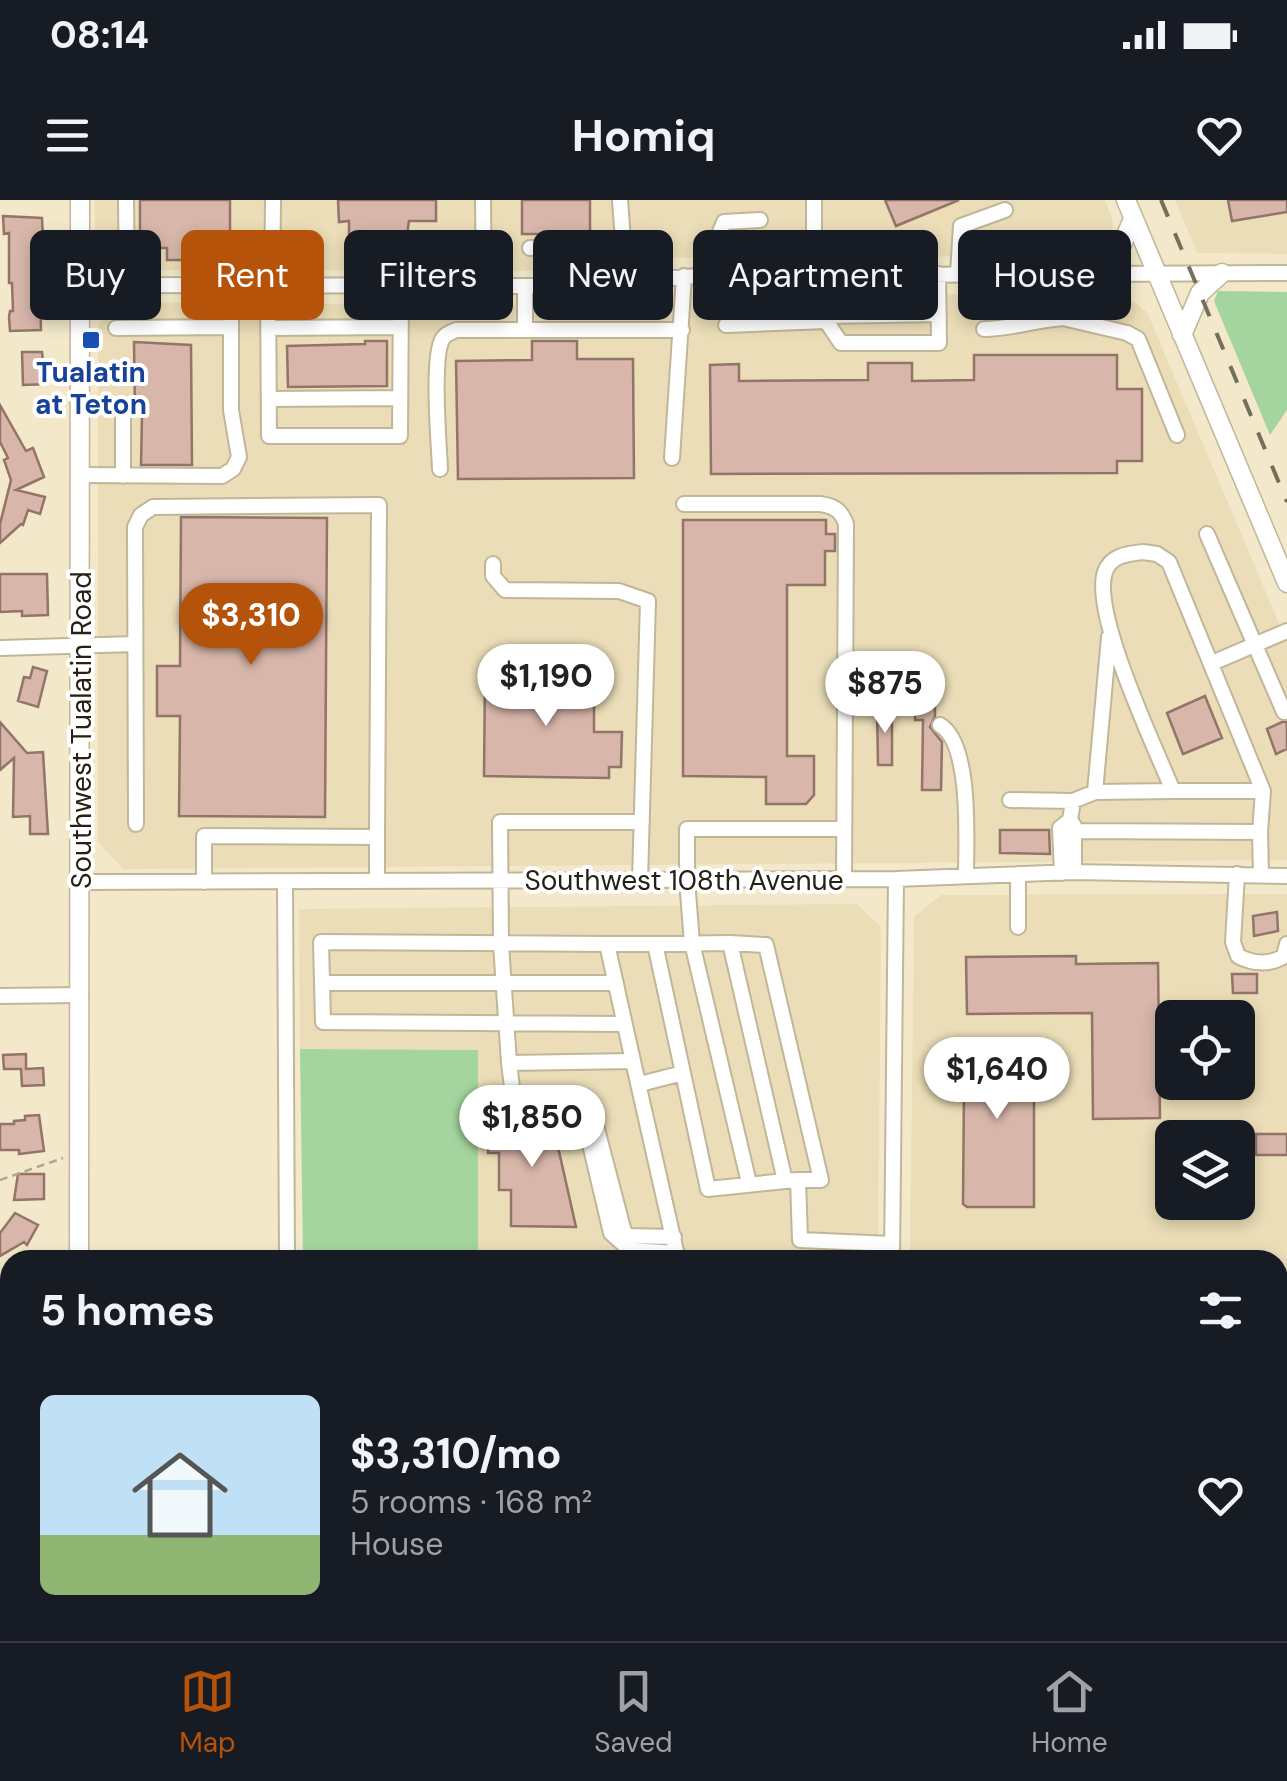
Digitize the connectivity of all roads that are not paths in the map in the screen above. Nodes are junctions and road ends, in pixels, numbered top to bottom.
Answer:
1 (80, 200) edge
2 (126, 200) edge
3 (273, 200) edge
4 (484, 200) edge
5 (620, 200) edge
6 (814, 200) edge
7 (1126, 200) edge
8 (1005, 210) dead end
9 (1134, 219) junction
10 (760, 220) dead end
11 (80, 230) edge
12 (126, 230) edge
13 (272, 230) edge
14 (484, 230) edge
15 (621, 230) edge
16 (721, 230) edge
17 (816, 230) edge
18 (961, 230) edge
19 (1130, 230) edge
20 (530, 248) dead end
21 (533, 248) edge
22 (1131, 273) edge
23 (1156, 273) junction
24 (1222, 273) junction
25 (1287, 273) edge
26 (938, 274) joint
27 (958, 274) edge
28 (684, 276) junction
29 (693, 276) edge
30 (673, 277) edge
31 (513, 286) edge
32 (525, 286) junction
33 (533, 286) edge
34 (939, 314) joint
35 (80, 320) edge
36 (231, 320) edge
37 (268, 320) edge
38 (400, 320) edge
39 (797, 320) edge
40 (827, 320) edge
41 (1039, 320) edge
42 (1071, 320) edge
43 (726, 325) dead end
44 (231, 326) junction
45 (400, 326) junction
46 (116, 328) dead end
47 (268, 328) junction
48 (525, 330) junction
49 (682, 330) junction
50 (984, 330) dead end
51 (1182, 335) junction
52 (269, 398) junction
53 (400, 398) junction
54 (123, 418) dead end
55 (1177, 435) dead end
56 (672, 458) dead end
57 (440, 469) dead end
58 (81, 475) junction
59 (123, 476) junction
60 (684, 504) dead end
61 (1207, 534) dead end
62 (493, 564) dead end
63 (1287, 583) edge
64 (1287, 630) edge
65 (1110, 631) junction
66 (81, 644) junction
67 (136, 644) junction
68 (1255, 644) junction
69 (0, 648) edge
70 (1212, 663) junction
71 (1284, 712) dead end
72 (940, 725) dead end
73 (1173, 791) junction
74 (1263, 791) junction
75 (1095, 792) junction
76 (1010, 800) dead end
77 (1074, 800) junction
78 (642, 822) junction
79 (136, 824) dead end
80 (1072, 826) junction
81 (844, 829) junction
82 (1260, 832) junction
83 (377, 837) junction
84 (1068, 872) junction
85 (1018, 874) junction
86 (1237, 874) junction
87 (1260, 875) junction
88 (966, 876) junction
89 (1287, 876) edge
90 (844, 879) junction
91 (896, 879) junction
92 (500, 880) junction
93 (640, 880) junction
94 (687, 880) junction
95 (377, 881) junction
96 (81, 882) junction
97 (204, 882) junction
98 (286, 882) junction
99 (1018, 927) dead end
100 (692, 943) junction
101 (730, 943) junction
102 (501, 944) junction
103 (607, 944) junction
104 (655, 944) junction
105 (1287, 944) edge
106 (322, 983) junction
107 (503, 983) junction
108 (616, 983) junction
109 (81, 995) junction
110 (0, 996) edge
111 (506, 1023) junction
112 (625, 1024) junction
113 (634, 1061) junction
114 (508, 1063) junction
115 (683, 1073) junction
116 (640, 1084) junction
117 (577, 1106) junction
118 (791, 1181) junction
119 (749, 1183) junction
120 (674, 1237) junction
121 (79, 1250) edge
122 (286, 1250) edge
123 (630, 1250) edge
124 (677, 1250) edge
125 (877, 1250) edge
126 (892, 1250) edge

1 - 11 main road, Southwest Tualatin Road
2 - 12 street
3 - 13 street
4 - 14 street
5 - 15 street
6 - 17 street
7 - 9 main road
8 - 18 street
9 - 19 main road
9 - 23 main road
10 - 16 street
20 - 21 street
22 - 23 street
23 - 24 street
23 - 51 main road
24 - 25 street
24 - 51 main road
26 - 27 street
26 - 34 street
28 - 29 street
28 - 30 street
28 - 49 street
31 - 32 street
32 - 33 street
32 - 48 street
34 - 40 street
35 - 58 main road, Southwest Tualatin Road
36 - 44 street
37 - 47 street
38 - 45 street
39 - 43 street
41 - 50 street
42 - 55 street
44 - 46 street
44 - 59 street
45 - 47 street
45 - 53 street
47 - 52 street
48 - 49 street
48 - 57 street
49 - 56 street
51 - 63 main road
52 - 53 street
52 - 53 street
54 - 59 street
58 - 59 street
58 - 66 main road, Southwest Tualatin Road
60 - 81 street
61 - 68 street
62 - 78 street
64 - 68 street
65 - 70 street
65 - 73 street
65 - 75 street
66 - 67 street
66 - 69 street
66 - 96 main road, Southwest Tualatin Road
67 - 79 street
67 - 83 street
68 - 70 street
68 - 71 street
70 - 74 street
72 - 88 street
73 - 74 street
73 - 75 street
74 - 82 street
75 - 77 street
76 - 77 street
77 - 80 street
78 - 92 street
78 - 93 street
80 - 82 street
80 - 84 street
81 - 90 street
81 - 94 street
82 - 87 street
83 - 95 street
83 - 97 street
84 - 85 street, Southwest 108th Avenue
84 - 86 street, Southwest 108th Avenue
85 - 88 street, Southwest 108th Avenue
85 - 99 street
86 - 87 street, Southwest 108th Avenue
86 - 105 street
87 - 89 street, Southwest 108th Avenue
88 - 91 street, Southwest 108th Avenue
90 - 91 street, Southwest 108th Avenue
90 - 94 street, Southwest 108th Avenue
91 - 126 street
92 - 93 street, Southwest 108th Avenue
92 - 95 street, Southwest 108th Avenue
92 - 102 street
93 - 94 street, Southwest 108th Avenue
94 - 100 street
95 - 98 street, Southwest 108th Avenue
96 - 97 street, Southwest 108th Avenue
96 - 109 main road, Southwest Tualatin Road
97 - 98 street, Southwest 108th Avenue
98 - 122 street
100 - 101 street
100 - 104 street
100 - 119 street
101 - 118 street
101 - 118 street
102 - 103 street
102 - 106 street
102 - 107 street
103 - 104 street
103 - 108 street
104 - 115 street
106 - 107 street
106 - 111 street
107 - 108 street
107 - 111 street
108 - 112 street
109 - 110 street
109 - 121 main road, Southwest Tualatin Road
111 - 112 street
111 - 114 street
112 - 113 street
113 - 114 street
113 - 116 street
114 - 117 street
115 - 116 street
115 - 119 street
116 - 120 street
117 - 120 street
117 - 123 street
118 - 119 street
118 - 125 street
120 - 124 street

